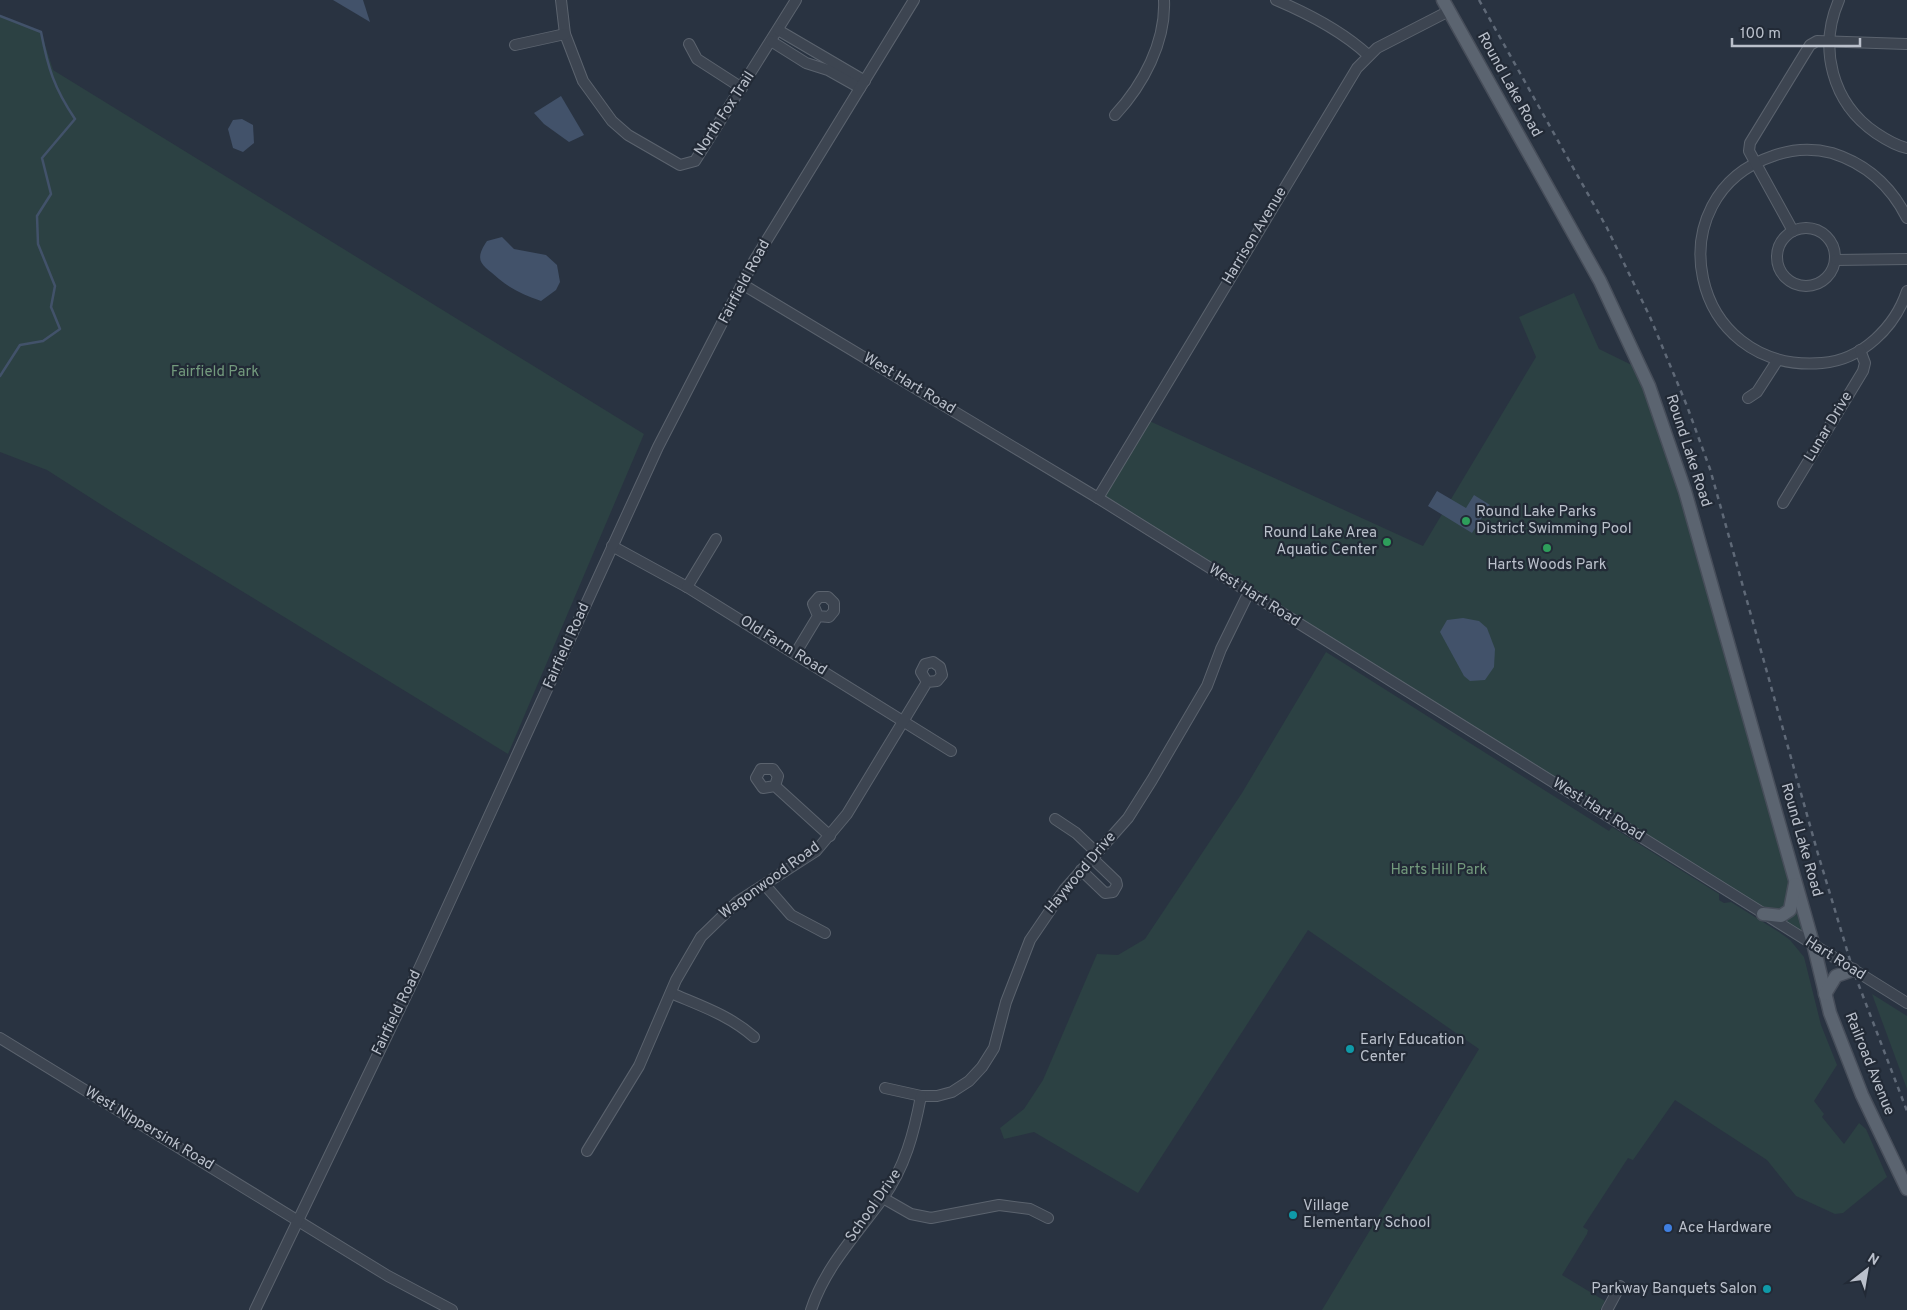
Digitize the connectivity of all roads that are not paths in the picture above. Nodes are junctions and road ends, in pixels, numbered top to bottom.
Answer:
1 (561, 0) edge
2 (796, 0) edge
3 (914, 0) edge
4 (1164, 0) edge
5 (1276, 0) edge
6 (1839, 0) edge
7 (1446, 6) edge
8 (780, 27) junction
9 (565, 34) junction
10 (1907, 40) edge
11 (771, 42) junction
12 (1829, 42) junction
13 (688, 44) dead end
14 (1906, 44) edge
15 (516, 45) dead end
16 (1907, 48) edge
17 (1368, 55) junction
18 (862, 85) junction
19 (742, 88) junction
20 (1115, 115) dead end
21 (1907, 148) edge
22 (1755, 162) junction
23 (1907, 218) edge
24 (1793, 231) junction
25 (1907, 259) edge
26 (1836, 260) junction
27 (742, 284) junction
28 (1907, 292) edge
29 (1860, 350) junction
30 (1777, 361) junction
31 (1748, 398) dead end
32 (1098, 498) junction
33 (1783, 503) dead end
34 (716, 539) dead end
35 (612, 546) junction
36 (687, 587) junction
37 (1249, 592) junction
38 (818, 616) dead end
39 (796, 654) junction
40 (927, 682) dead end
41 (904, 722) junction
42 (950, 751) dead end
43 (775, 786) dead end
44 (1055, 819) dead end
45 (830, 836) junction
46 (1094, 856) junction
47 (1081, 870) junction
48 (1795, 879) junction
49 (766, 885) junction
50 (1763, 914) junction
51 (825, 933) dead end
52 (1814, 947) junction
53 (1853, 970) junction
54 (671, 993) junction
55 (1825, 994) junction
56 (1907, 1003) edge
57 (754, 1037) dead end
58 (0, 1038) edge
59 (885, 1088) dead end
60 (921, 1096) junction
61 (587, 1151) dead end
62 (1907, 1188) edge
63 (883, 1198) junction
64 (1048, 1218) dead end
65 (298, 1220) junction
66 (1620, 1286) dead end
67 (255, 1310) edge
68 (452, 1310) edge
69 (812, 1310) edge
70 (1607, 1310) edge

1 - 9 street, North Fox Trail
2 - 8 street, North Fox Trail
3 - 18 street, Fairfield Road
4 - 20 street
5 - 17 street
6 - 12 street
7 - 17 street, Harrison Avenue
7 - 48 main road, Round Lake Road
8 - 11 street, North Fox Trail
8 - 18 street
9 - 15 street
9 - 19 street, North Fox Trail
10 - 14 street
11 - 18 street
11 - 19 street, North Fox Trail
12 - 14 street
12 - 21 street
12 - 22 street
13 - 19 street
14 - 16 street
17 - 32 street, Harrison Avenue
18 - 27 street, Fairfield Road
22 - 23 street
22 - 24 street
22 - 30 street
24 - 26 street
24 - 26 street
25 - 26 street
27 - 32 street, West Hart Road
27 - 35 street, Fairfield Road
28 - 29 street
29 - 30 street
29 - 33 street, Lunar Drive
30 - 31 street
32 - 37 street, West Hart Road
34 - 36 street
35 - 36 street, Old Farm Road
35 - 65 street, Fairfield Road
36 - 39 street, Old Farm Road
37 - 46 street, Haywood Drive
37 - 50 street, West Hart Road
38 - 39 street
39 - 41 street, Old Farm Road
40 - 41 street, Wagonwood Road
41 - 42 street, Old Farm Road
41 - 45 street, Wagonwood Road
43 - 45 street
44 - 46 street
45 - 49 street, Wagonwood Road
46 - 47 street, Haywood Drive
46 - 47 street
47 - 60 street, Haywood Drive
48 - 50 main road
48 - 52 main road, Round Lake Road
49 - 51 street
49 - 54 street, Wagonwood Road
50 - 52 street, Hart Road
52 - 53 street, Hart Road
52 - 55 main road, Railroad Avenue
53 - 55 main road
53 - 56 street, Hart Road
54 - 57 street
54 - 61 street, Wagonwood Road
55 - 62 main road, Railroad Avenue
58 - 65 street, West Nippersink Road
59 - 60 street, Haywood Drive
60 - 63 street, School Drive
63 - 64 street
63 - 69 street, School Drive
65 - 67 street, Fairfield Road
65 - 68 street, West Nippersink Road
66 - 70 street

